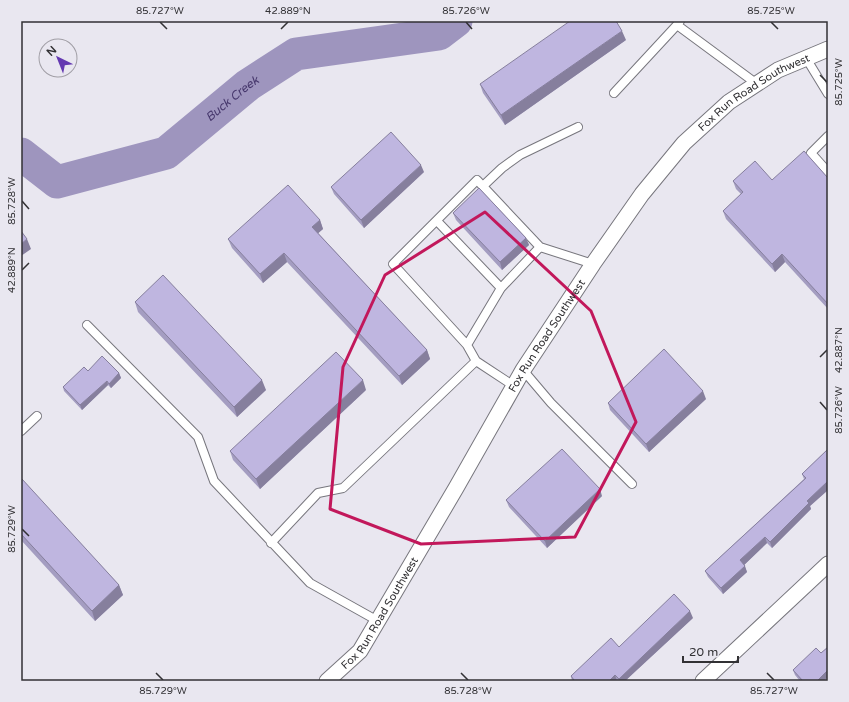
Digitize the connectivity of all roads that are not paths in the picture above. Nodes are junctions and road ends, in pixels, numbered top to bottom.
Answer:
1 (679, 23) edge
2 (828, 49) edge
3 (806, 58) junction
4 (757, 84) junction
5 (614, 93) dead end
6 (828, 94) edge
7 (578, 127) dead end
8 (828, 136) edge
9 (828, 172) edge
10 (483, 186) junction
11 (438, 221) junction
12 (540, 247) junction
13 (593, 264) junction
14 (501, 288) junction
15 (87, 325) dead end
16 (467, 345) junction
17 (476, 361) junction
18 (523, 370) junction
19 (514, 386) junction
20 (37, 416) dead end
21 (21, 431) edge
22 (632, 484) dead end
23 (271, 543) junction
24 (828, 564) edge
25 (378, 621) junction
26 (327, 681) edge
27 (703, 681) edge

1 - 4 lane
1 - 5 lane
2 - 3 street, Fox Run Road Southwest
3 - 4 street, Fox Run Road Southwest
3 - 6 lane
4 - 13 street, Fox Run Road Southwest
7 - 10 lane
8 - 9 lane
10 - 11 lane
10 - 12 lane
11 - 14 lane
11 - 16 lane
12 - 13 lane
12 - 14 lane
13 - 18 street, Fox Run Road Southwest
14 - 16 lane
15 - 23 lane
16 - 17 lane
17 - 19 lane
17 - 23 lane
18 - 19 street, Fox Run Road Southwest
18 - 22 lane
19 - 25 street, Fox Run Road Southwest
20 - 21 lane
23 - 25 lane
24 - 27 street
25 - 26 street, Fox Run Road Southwest

